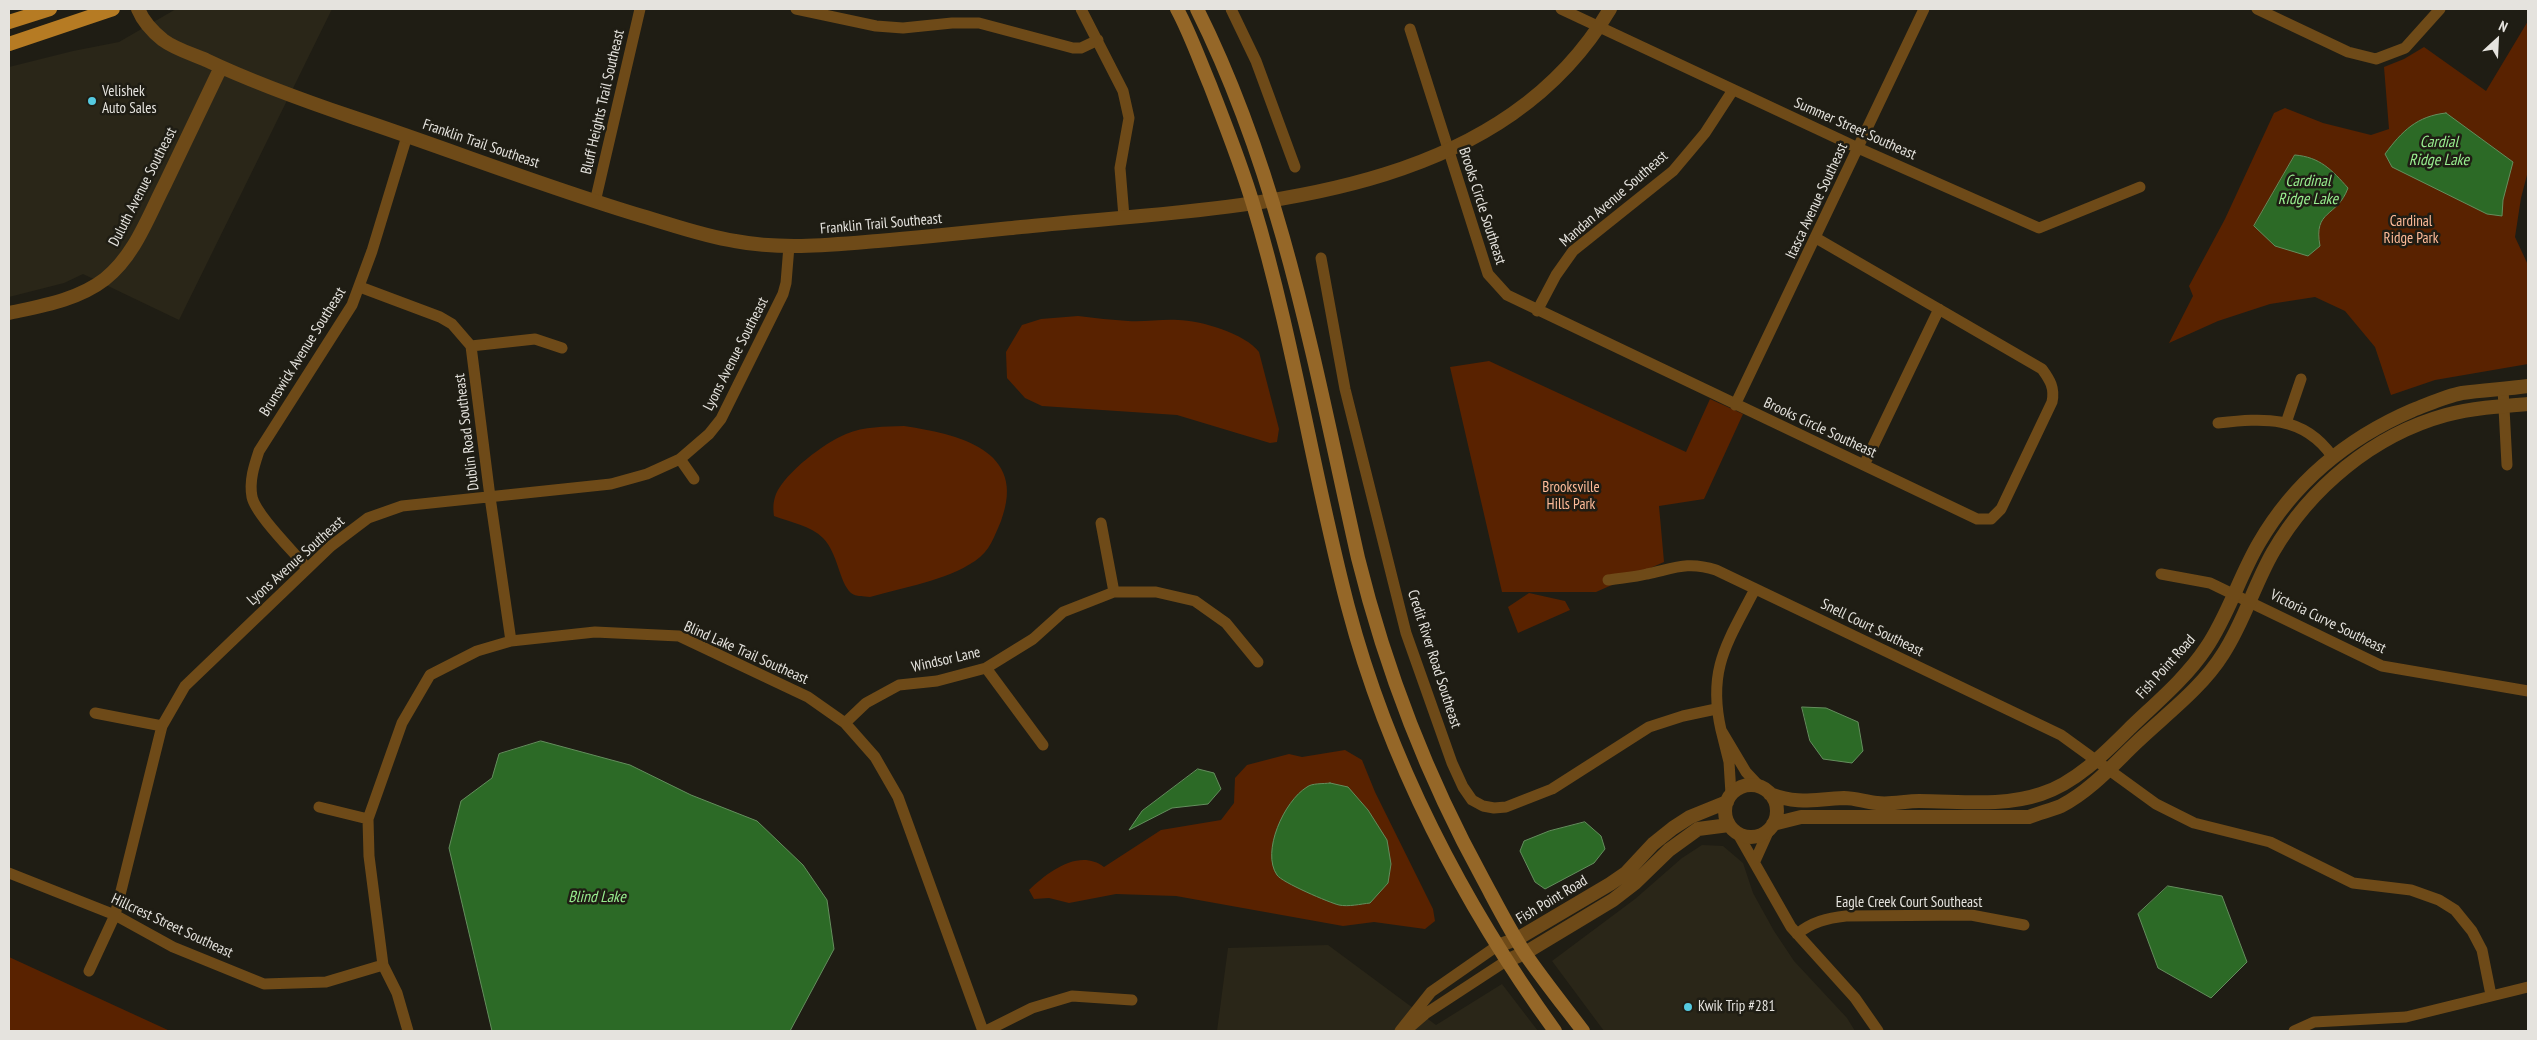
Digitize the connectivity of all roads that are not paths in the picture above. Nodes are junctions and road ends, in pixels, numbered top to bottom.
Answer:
1 (113, 9) edge
2 (138, 9) edge
3 (640, 9) edge
4 (796, 9) edge
5 (1080, 9) edge
6 (1177, 9) edge
7 (1197, 9) edge
8 (1231, 9) edge
9 (1561, 9) edge
10 (1610, 9) edge
11 (2257, 9) edge
12 (2440, 9) edge
13 (44, 10) edge
14 (1919, 10) edge
15 (9, 22) edge
16 (1599, 28) junction
17 (1410, 29) dead end
18 (1098, 40) junction
19 (9, 44) edge
20 (221, 67) junction
21 (1733, 90) junction
22 (408, 136) junction
23 (1858, 148) junction
24 (1448, 151) junction
25 (1295, 166) dead end
26 (2140, 187) dead end
27 (1273, 200) junction
28 (595, 202) junction
29 (1253, 204) junction
30 (1124, 217) junction
31 (1816, 238) junction
32 (789, 246) junction
33 (1321, 258) dead end
34 (360, 287) junction
35 (1939, 309) junction
36 (1537, 311) junction
37 (9, 313) edge
38 (471, 346) junction
39 (562, 348) dead end
40 (2301, 380) dead end
41 (2528, 386) edge
42 (2503, 389) junction
43 (1735, 404) junction
44 (2528, 404) edge
45 (2504, 406) junction
46 (2218, 423) dead end
47 (2286, 423) junction
48 (2332, 456) junction
49 (680, 459) junction
50 (1864, 465) junction
51 (2507, 465) dead end
52 (694, 479) dead end
53 (490, 497) junction
54 (1101, 523) dead end
55 (306, 568) junction
56 (2161, 574) dead end
57 (1608, 580) dead end
58 (1755, 589) junction
59 (1114, 592) junction
60 (2234, 594) junction
61 (2250, 601) junction
62 (511, 641) junction
63 (1258, 662) dead end
64 (986, 668) junction
65 (2528, 692) edge
66 (1716, 709) junction
67 (95, 713) dead end
68 (846, 724) junction
69 (162, 726) junction
70 (1721, 730) junction
71 (1042, 745) dead end
72 (2095, 760) junction
73 (2109, 769) junction
74 (1765, 791) junction
75 (1729, 798) junction
76 (319, 807) dead end
77 (368, 819) junction
78 (1771, 827) junction
79 (1733, 829) junction
80 (1755, 861) junction
81 (9, 873) edge
82 (115, 915) junction
83 (2024, 925) dead end
84 (1797, 934) junction
85 (1517, 939) junction
86 (1497, 946) junction
87 (1525, 953) junction
88 (1506, 961) junction
89 (383, 965) junction
90 (89, 971) dead end
91 (2528, 987) edge
92 (2491, 995) junction
93 (1132, 1000) dead end
94 (408, 1031) edge
95 (984, 1031) edge
96 (1400, 1031) edge
97 (1405, 1031) edge
98 (1555, 1031) edge
99 (1583, 1031) edge
100 (1878, 1031) edge
101 (2294, 1031) edge

1 - 19 main road
2 - 20 street, Franklin Trail Southeast
3 - 28 street, Bluff Heights Trail Southeast
4 - 18 street
5 - 18 street
6 - 29 main road
7 - 27 main road
8 - 25 street
9 - 16 street, Summer Street Southeast
10 - 16 street, Franklin Trail Southeast
11 - 12 street
13 - 15 main road
14 - 23 street, Itasca Avenue Southeast
16 - 21 street, Summer Street Southeast
16 - 24 street, Franklin Trail Southeast
17 - 24 street, Brooks Circle Southeast
18 - 30 street
20 - 22 street, Franklin Trail Southeast
20 - 37 street, Duluth Avenue Southeast
21 - 23 street, Summer Street Southeast
21 - 36 street, Mandan Avenue Southeast
22 - 28 street, Franklin Trail Southeast
22 - 34 street, Brunswick Avenue Southeast
23 - 26 street, Summer Street Southeast
23 - 31 street, Itasca Avenue Southeast
24 - 27 street, Franklin Trail Southeast
24 - 36 street, Brooks Circle Southeast
27 - 29 street, Franklin Trail Southeast
27 - 85 main road
28 - 32 street, Franklin Trail Southeast
29 - 30 street, Franklin Trail Southeast
29 - 86 main road
30 - 32 street, Franklin Trail Southeast
31 - 35 street, Brooks Circle Southeast
31 - 43 street, Itasca Avenue Southeast
32 - 49 street, Lyons Avenue Southeast
33 - 66 street, Credit River Road Southeast
34 - 38 street
34 - 55 street, Brunswick Avenue Southeast
35 - 50 street
35 - 50 street, Brooks Circle Southeast
36 - 43 street, Brooks Circle Southeast
38 - 39 street
38 - 53 street, Dublin Road Southeast
40 - 47 street
41 - 42 street, Fish Point Road
42 - 45 street
42 - 48 street, Fish Point Road
43 - 50 street, Brooks Circle Southeast
44 - 45 street, Fish Point Road
45 - 51 street
45 - 61 street, Fish Point Road
46 - 47 street
47 - 48 street
48 - 60 street, Fish Point Road
49 - 52 street
49 - 53 street, Lyons Avenue Southeast
53 - 55 street, Lyons Avenue Southeast
53 - 62 street, Dublin Road Southeast
54 - 59 street
55 - 69 street, Lyons Avenue Southeast
56 - 60 street, Victoria Curve Southeast
57 - 58 street, Snell Court Southeast
58 - 66 street
58 - 72 street, Snell Court Southeast
59 - 63 street, Windsor Lane
59 - 64 street, Windsor Lane
60 - 61 street, Victoria Curve Southeast
60 - 72 street, Fish Point Road
61 - 65 street, Victoria Curve Southeast
61 - 73 street, Fish Point Road
62 - 68 street, Blind Lake Trail Southeast
62 - 77 street, Blind Lake Trail Southeast
64 - 68 street, Windsor Lane
64 - 71 street
66 - 70 street
67 - 69 street
68 - 95 street, Blind Lake Trail Southeast
69 - 82 street, Lyons Avenue Southeast
70 - 74 street
70 - 75 street
72 - 73 street, Snell Court Southeast
72 - 74 street, Fish Point Road
73 - 78 street, Fish Point Road
73 - 92 street, Snell Court Southeast
74 - 75 street
74 - 78 street
75 - 79 street
75 - 85 street, Fish Point Road
76 - 77 street
77 - 89 street, Blind Lake Trail Southeast
78 - 79 street
78 - 80 street
79 - 80 street
79 - 87 street, Fish Point Road
80 - 84 street
81 - 82 street, Hillcrest Street Southeast
82 - 89 street, Hillcrest Street Southeast
82 - 90 street, Lyons Avenue Southeast
83 - 84 street, Eagle Creek Court Southeast
84 - 100 street
85 - 86 street, Fish Point Road
85 - 87 main road
86 - 88 main road
86 - 96 street, Fish Point Road
87 - 88 street, Fish Point Road
87 - 99 main road
88 - 97 street, Fish Point Road
88 - 98 main road
89 - 94 street, Blind Lake Trail Southeast
91 - 92 street
92 - 101 street
93 - 95 street

